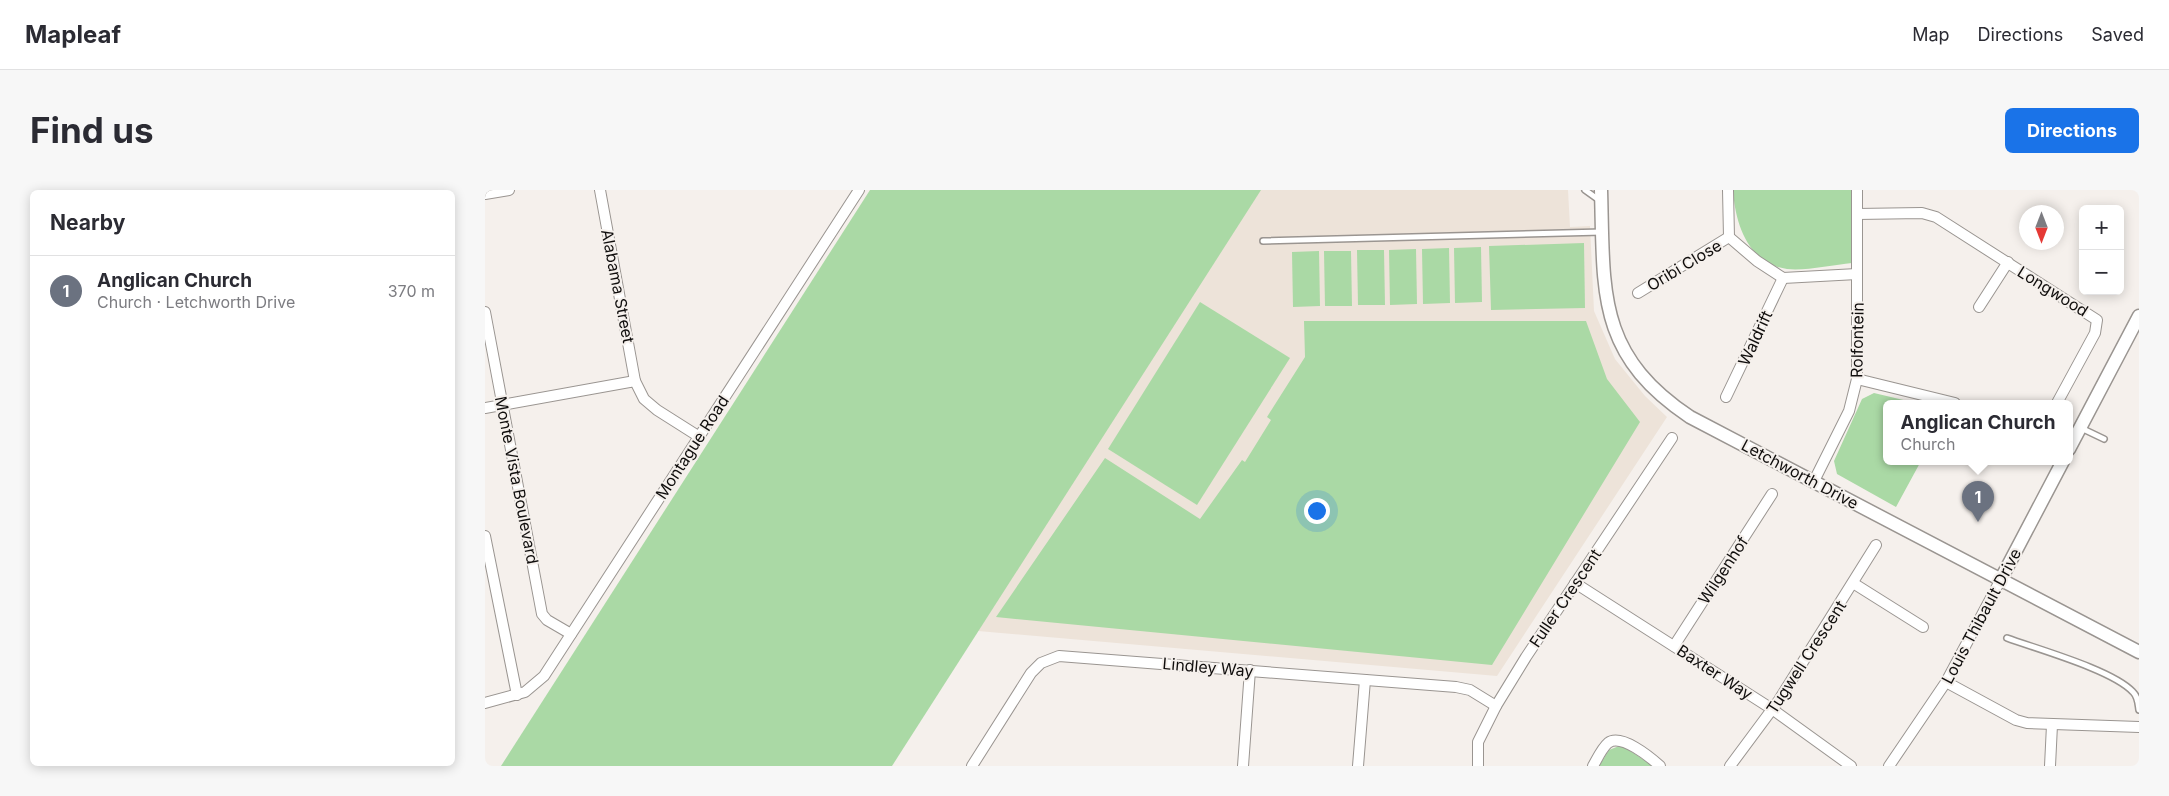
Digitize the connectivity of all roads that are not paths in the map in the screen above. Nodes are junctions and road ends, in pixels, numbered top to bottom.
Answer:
1 (509, 190) edge
2 (600, 190) edge
3 (859, 190) edge
4 (1585, 190) edge
5 (1728, 190) edge
6 (1857, 190) edge
7 (485, 194) edge
8 (1602, 196) edge
9 (1857, 214) junction
10 (1603, 232) junction
11 (1729, 237) junction
12 (1263, 241) dead end
13 (2008, 262) junction
14 (1857, 274) junction
15 (1783, 278) junction
16 (1638, 293) dead end
17 (1979, 307) dead end
18 (485, 312) edge
19 (2139, 316) edge
20 (1857, 379) junction
21 (635, 381) junction
22 (1726, 397) dead end
23 (1943, 400) edge
24 (2059, 400) edge
25 (503, 405) junction
26 (485, 408) edge
27 (2081, 428) junction
28 (698, 436) junction
29 (1672, 438) dead end
30 (2104, 439) dead end
31 (2073, 442) edge
32 (2061, 465) edge
33 (1814, 480) junction
34 (1772, 494) dead end
35 (485, 536) edge
36 (1876, 545) dead end
37 (2001, 579) junction
38 (1575, 583) junction
39 (1853, 583) junction
40 (1923, 627) dead end
41 (571, 634) junction
42 (2007, 638) dead end
43 (1674, 646) junction
44 (2139, 652) edge
45 (1250, 670) junction
46 (1365, 680) junction
47 (1946, 682) junction
48 (517, 695) junction
49 (485, 702) edge
50 (1496, 706) junction
51 (1772, 709) junction
52 (2139, 710) edge
53 (2051, 725) junction
54 (2139, 727) edge
55 (972, 766) edge
56 (1243, 766) edge
57 (1358, 766) edge
58 (1478, 766) edge
59 (1593, 766) edge
60 (1660, 766) edge
61 (1730, 766) edge
62 (1851, 766) edge
63 (1889, 766) edge
64 (2050, 766) edge

1 - 7 street
2 - 21 street, Alabama Street
3 - 28 street, Montague Road
4 - 8 lane
5 - 11 street
6 - 9 street, Rolfontein
8 - 10 street, Letchworth Drive
9 - 13 street, Longwood
9 - 14 street, Rolfontein
10 - 12 lane
10 - 33 street, Letchworth Drive
11 - 15 street
11 - 16 street, Oribi Close
13 - 17 street, Longwood
13 - 24 street, Longwood
14 - 15 street
14 - 20 street, Rolfontein
15 - 22 street, Waldrift
18 - 25 street, Monte Vista Boulevard
19 - 27 street
20 - 23 street
20 - 33 street, Rolfontein
21 - 25 street
21 - 28 street
25 - 26 street
25 - 41 street, Monte Vista Boulevard
27 - 30 lane
27 - 31 street
28 - 41 street, Montague Road
29 - 38 street, Fuller Crescent
32 - 37 street, Louis Thibault Drive
33 - 37 street, Letchworth Drive
34 - 43 street, Wilgenhof
35 - 48 street
36 - 39 street, Tugwell Crescent
37 - 44 street, Letchworth Drive
37 - 47 street, Louis Thibault Drive
38 - 43 street, Baxter Way
38 - 50 street, Fuller Crescent
39 - 40 street
39 - 51 street, Tugwell Crescent
41 - 48 street, Montague Road
42 - 52 lane
43 - 51 street, Baxter Way
45 - 46 street, Lindley Way
45 - 55 street, Lindley Way
45 - 56 street
46 - 50 street, Lindley Way
46 - 57 street
47 - 53 street
47 - 63 street, Louis Thibault Drive
48 - 49 street, Montague Road
50 - 58 street, Fuller Crescent
51 - 61 street, Tugwell Crescent
51 - 62 street, Baxter Way
53 - 54 street
53 - 64 street
59 - 60 street

